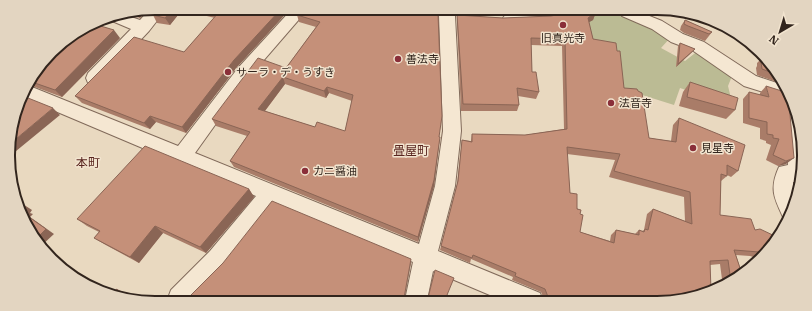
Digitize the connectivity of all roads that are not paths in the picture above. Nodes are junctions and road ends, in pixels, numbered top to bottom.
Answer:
1 (154, 15) edge
2 (296, 15) edge
3 (548, 15) edge
4 (635, 15) edge
5 (448, 16) dead end
6 (497, 18) edge
7 (122, 19) edge
8 (143, 27) junction
9 (782, 91) edge
10 (30, 92) edge
11 (75, 98) junction
12 (794, 130) edge
13 (182, 155) junction
14 (797, 155) edge
15 (796, 174) edge
16 (271, 192) junction
17 (788, 206) edge
18 (425, 257) junction
19 (181, 296) edge
20 (417, 296) edge
21 (520, 296) edge

1 - 8 street
2 - 13 street
3 - 6 street
4 - 9 street
5 - 18 street
7 - 8 street
8 - 11 street
10 - 11 street
11 - 13 street
12 - 14 street
13 - 16 street
15 - 17 street
16 - 18 street
16 - 19 street
18 - 20 street
18 - 21 street

